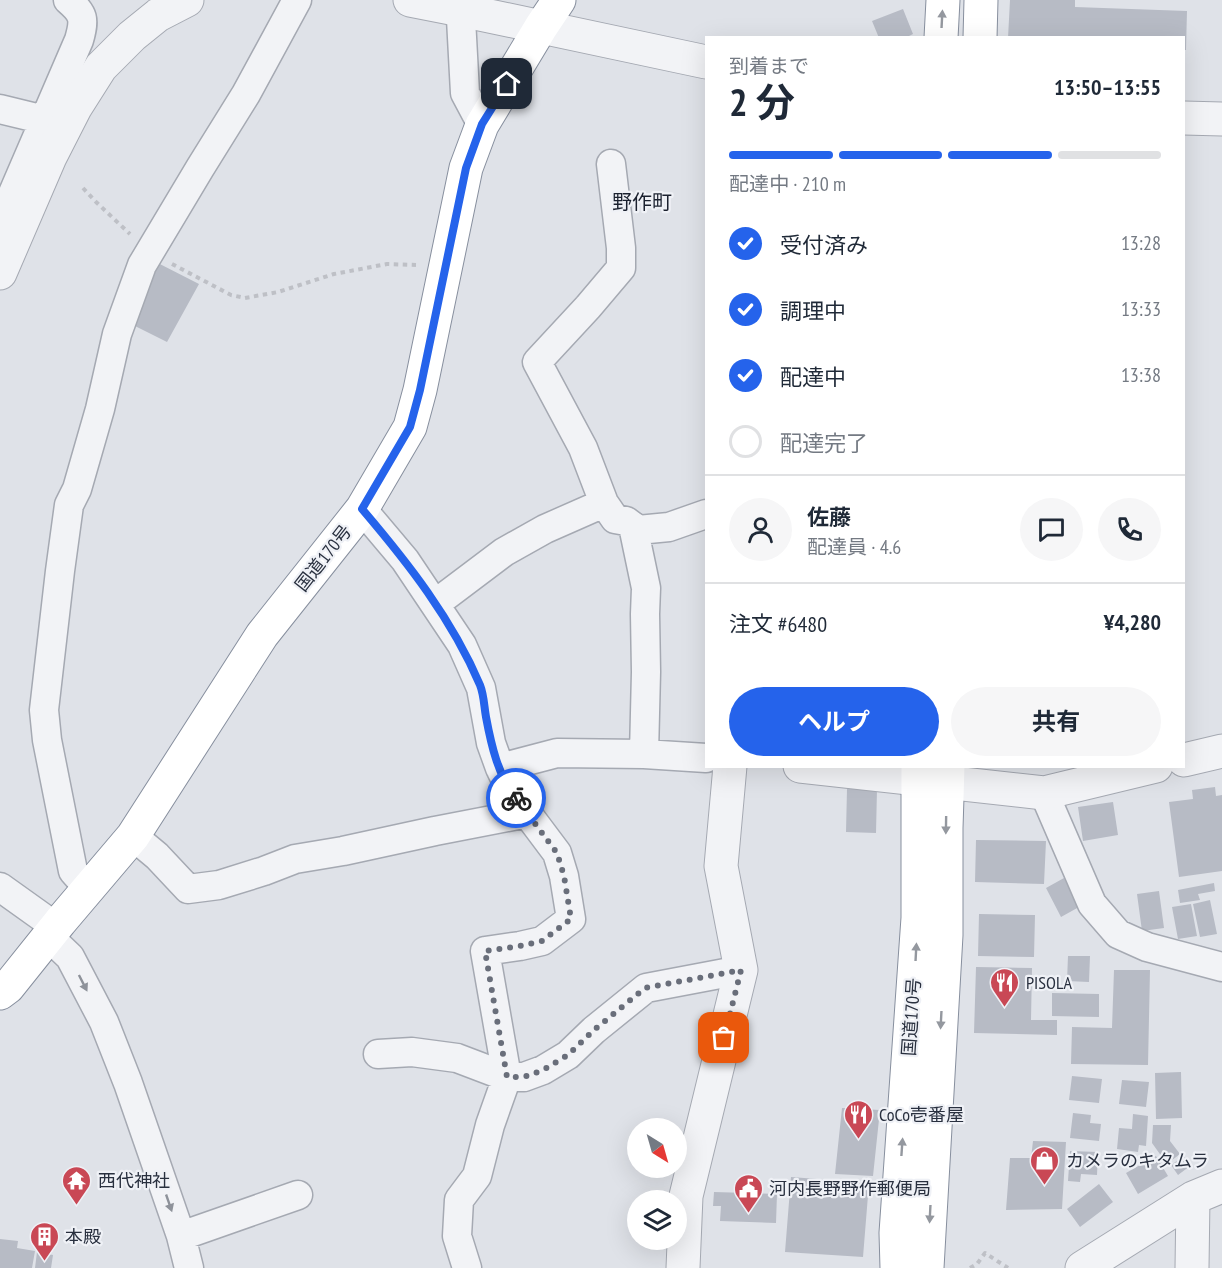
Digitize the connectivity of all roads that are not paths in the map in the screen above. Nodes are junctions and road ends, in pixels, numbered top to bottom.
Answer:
1 (68, 0) edge
2 (187, 0) edge
3 (297, 0) edge
4 (410, 0) edge
5 (559, 0) edge
6 (943, 0) edge
7 (981, 0) edge
8 (461, 5) edge
9 (541, 27) junction
10 (941, 36) edge
11 (980, 36) edge
12 (705, 62) edge
13 (0, 109) edge
14 (1185, 118) edge
15 (1222, 119) edge
16 (45, 120) junction
17 (482, 124) junction
18 (611, 164) dead end
19 (0, 223) edge
20 (0, 273) edge
21 (604, 502) junction
22 (362, 509) junction
23 (705, 514) edge
24 (633, 526) junction
25 (435, 604) junction
26 (1222, 751) edge
27 (644, 754) junction
28 (705, 758) edge
29 (1185, 760) edge
30 (500, 768) junction
31 (730, 768) edge
32 (838, 768) edge
33 (1148, 768) edge
34 (933, 773) edge
35 (1044, 793) junction
36 (528, 813) junction
37 (133, 836) junction
38 (0, 887) edge
39 (88, 888) junction
40 (52, 932) junction
41 (1222, 967) edge
42 (741, 970) junction
43 (0, 993) edge
44 (378, 1054) dead end
45 (507, 1077) junction
46 (1208, 1192) edge
47 (298, 1195) dead end
48 (180, 1236) junction
49 (189, 1268) edge
50 (467, 1268) edge
51 (683, 1268) edge
52 (897, 1268) edge
53 (927, 1268) edge
54 (1082, 1268) edge
55 (1192, 1268) edge

1 - 16 street
2 - 20 street
3 - 39 street
4 - 8 street
5 - 9 highway, 国道170号
10 -> 6 highway
7 - 11 highway
8 - 9 street
8 - 17 street
9 - 12 street
9 - 17 highway, 国道170号
13 - 16 street
14 - 15 street
16 - 19 street
17 - 22 highway, 国道170号
18 - 21 street
21 - 24 street
21 - 25 street
22 - 25 street
22 - 37 highway, 国道170号
23 - 24 street
24 - 27 street
25 - 30 street
26 - 29 street
27 - 28 street
27 - 30 street
30 - 36 street
31 - 42 street
32 - 34 street
33 - 35 street
34 - 35 street
52 -> 34 highway, 国道170号
34 -> 53 highway, 国道170号
35 - 41 street
36 - 37 street
36 - 45 street
37 - 39 highway, 国道170号
38 - 40 street
39 - 40 highway, 国道170号
40 - 43 highway, 国道170号
40 -> 48 street
42 - 45 street
42 - 51 street
44 - 45 street
45 - 50 street
46 - 54 street
46 - 55 street
47 - 48 street
48 - 49 street

